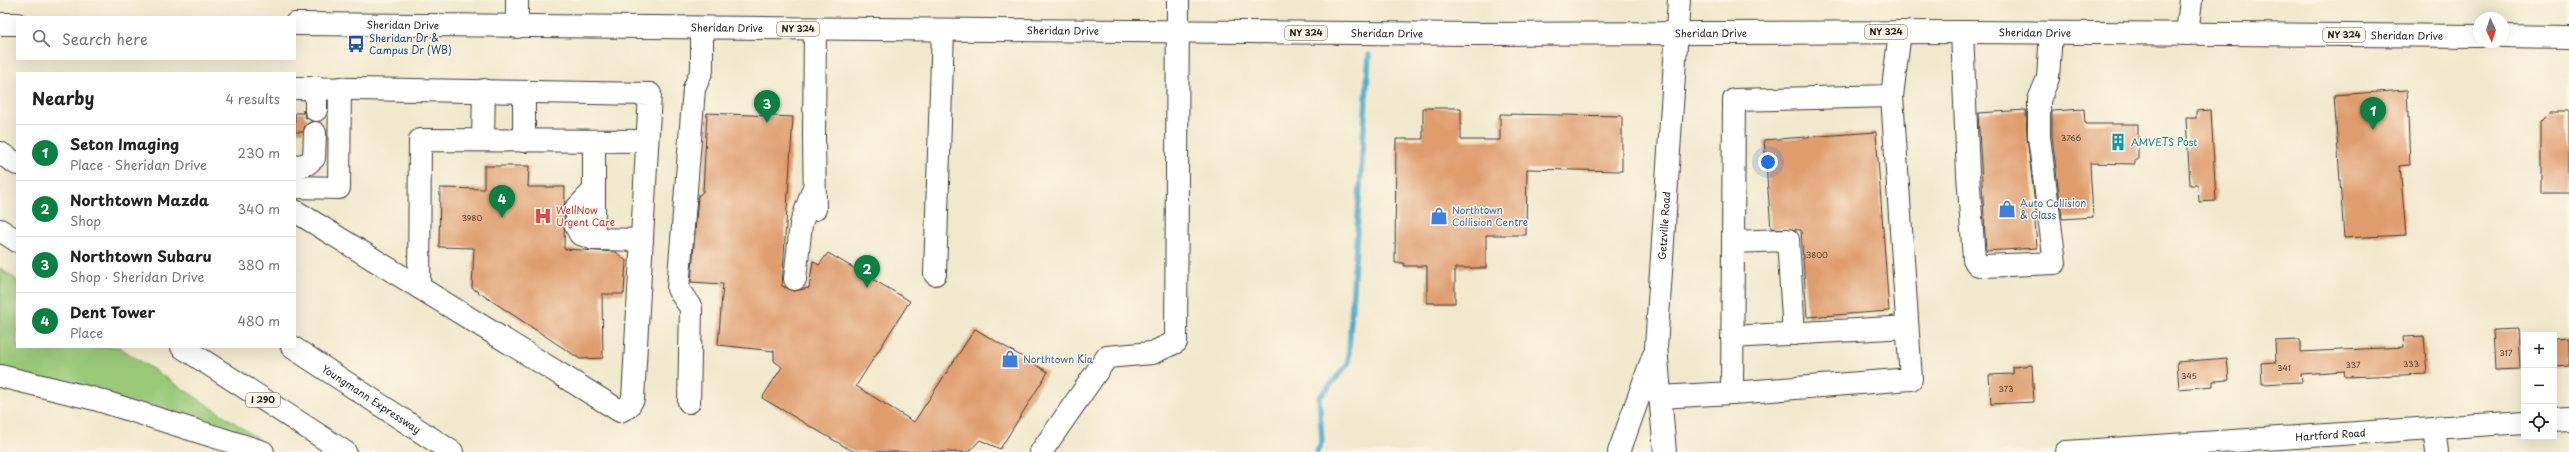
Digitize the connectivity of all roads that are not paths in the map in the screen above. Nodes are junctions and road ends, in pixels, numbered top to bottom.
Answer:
1 (517, 0) edge
2 (1178, 0) edge
3 (1679, 0) edge
4 (2191, 0) edge
5 (0, 24) edge
6 (16, 24) edge
7 (296, 24) edge
8 (517, 27) junction
9 (702, 28) junction
10 (815, 30) junction
11 (943, 30) junction
12 (1178, 32) junction
13 (1900, 32) junction
14 (1962, 32) junction
15 (2051, 33) junction
16 (1677, 34) junction
17 (2187, 34) junction
18 (2473, 36) edge
19 (2509, 36) edge
20 (2569, 37) edge
21 (306, 87) edge
22 (340, 88) junction
23 (484, 90) junction
24 (524, 92) junction
25 (1892, 96) junction
26 (316, 110) dead end
27 (315, 133) dead end
28 (483, 140) junction
29 (524, 141) junction
30 (594, 141) junction
31 (647, 141) junction
32 (0, 153) edge
33 (16, 163) edge
34 (296, 167) edge
35 (815, 185) junction
36 (296, 187) edge
37 (594, 190) junction
38 (815, 209) dead end
39 (296, 212) edge
40 (0, 230) edge
41 (594, 239) junction
42 (16, 240) edge
43 (642, 240) junction
44 (1733, 242) junction
45 (935, 274) dead end
46 (795, 279) dead end
47 (419, 287) junction
48 (1907, 327) junction
49 (1794, 334) junction
50 (1732, 337) junction
51 (1656, 347) junction
52 (184, 348) edge
53 (294, 348) edge
54 (0, 376) edge
55 (1732, 393) junction
56 (1659, 397) junction
57 (689, 402) dead end
58 (2569, 419) edge
59 (2557, 420) edge
60 (2521, 422) edge
61 (2434, 428) junction
62 (263, 452) edge
63 (345, 452) edge
64 (452, 452) edge
65 (1041, 452) edge
66 (1619, 452) edge
67 (1665, 452) edge
68 (2066, 452) edge
69 (2437, 452) edge

1 - 8 main road
2 - 12 main road
3 - 16 main road, Getzville Road
4 - 17 main road
5 - 6 main road
7 - 8 main road, Sheridan Drive / NY 324
8 - 9 main road, Sheridan Drive / NY 324
9 - 10 main road, Sheridan Drive / NY 324
9 - 57 main road
10 - 11 main road, Sheridan Drive / NY 324
10 - 35 main road
11 - 12 main road, Sheridan Drive / NY 324
11 - 45 main road
12 - 16 main road, Sheridan Drive / NY 324
12 - 65 main road
13 - 14 main road, Sheridan Drive / NY 324
13 - 16 main road, Sheridan Drive / NY 324
13 - 25 main road
14 - 15 main road, Sheridan Drive / NY 324
14 - 15 main road
15 - 17 main road, Sheridan Drive / NY 324
16 - 51 main road, Getzville Road
17 - 18 main road, Sheridan Drive / NY 324
19 - 20 main road
21 - 22 main road
21 - 26 main road
22 - 23 main road
22 - 36 main road
23 - 24 main road
23 - 28 main road
24 - 29 main road
24 - 31 main road
25 - 44 main road
25 - 48 main road
27 - 34 main road
28 - 29 main road
28 - 47 main road
29 - 30 main road
30 - 31 main road
30 - 37 main road
31 - 43 main road
32 - 33 main road
35 - 38 main road
35 - 46 main road
37 - 41 main road
37 - 41 main road
39 - 47 main road
40 - 42 main road
41 - 43 main road
43 - 47 main road
44 - 49 main road
44 - 50 main road
48 - 49 main road
48 - 55 main road
49 - 50 main road
50 - 55 main road
51 - 56 main road, Getzville Road
51 - 66 main road
52 - 63 main road, I 290
53 - 64 main road, Youngmann Expressway
54 - 62 main road
55 - 56 main road
56 - 67 main road, Getzville Road
58 - 59 main road
60 - 61 main road, Hartford Road
61 - 68 main road, Hartford Road
61 - 69 main road

